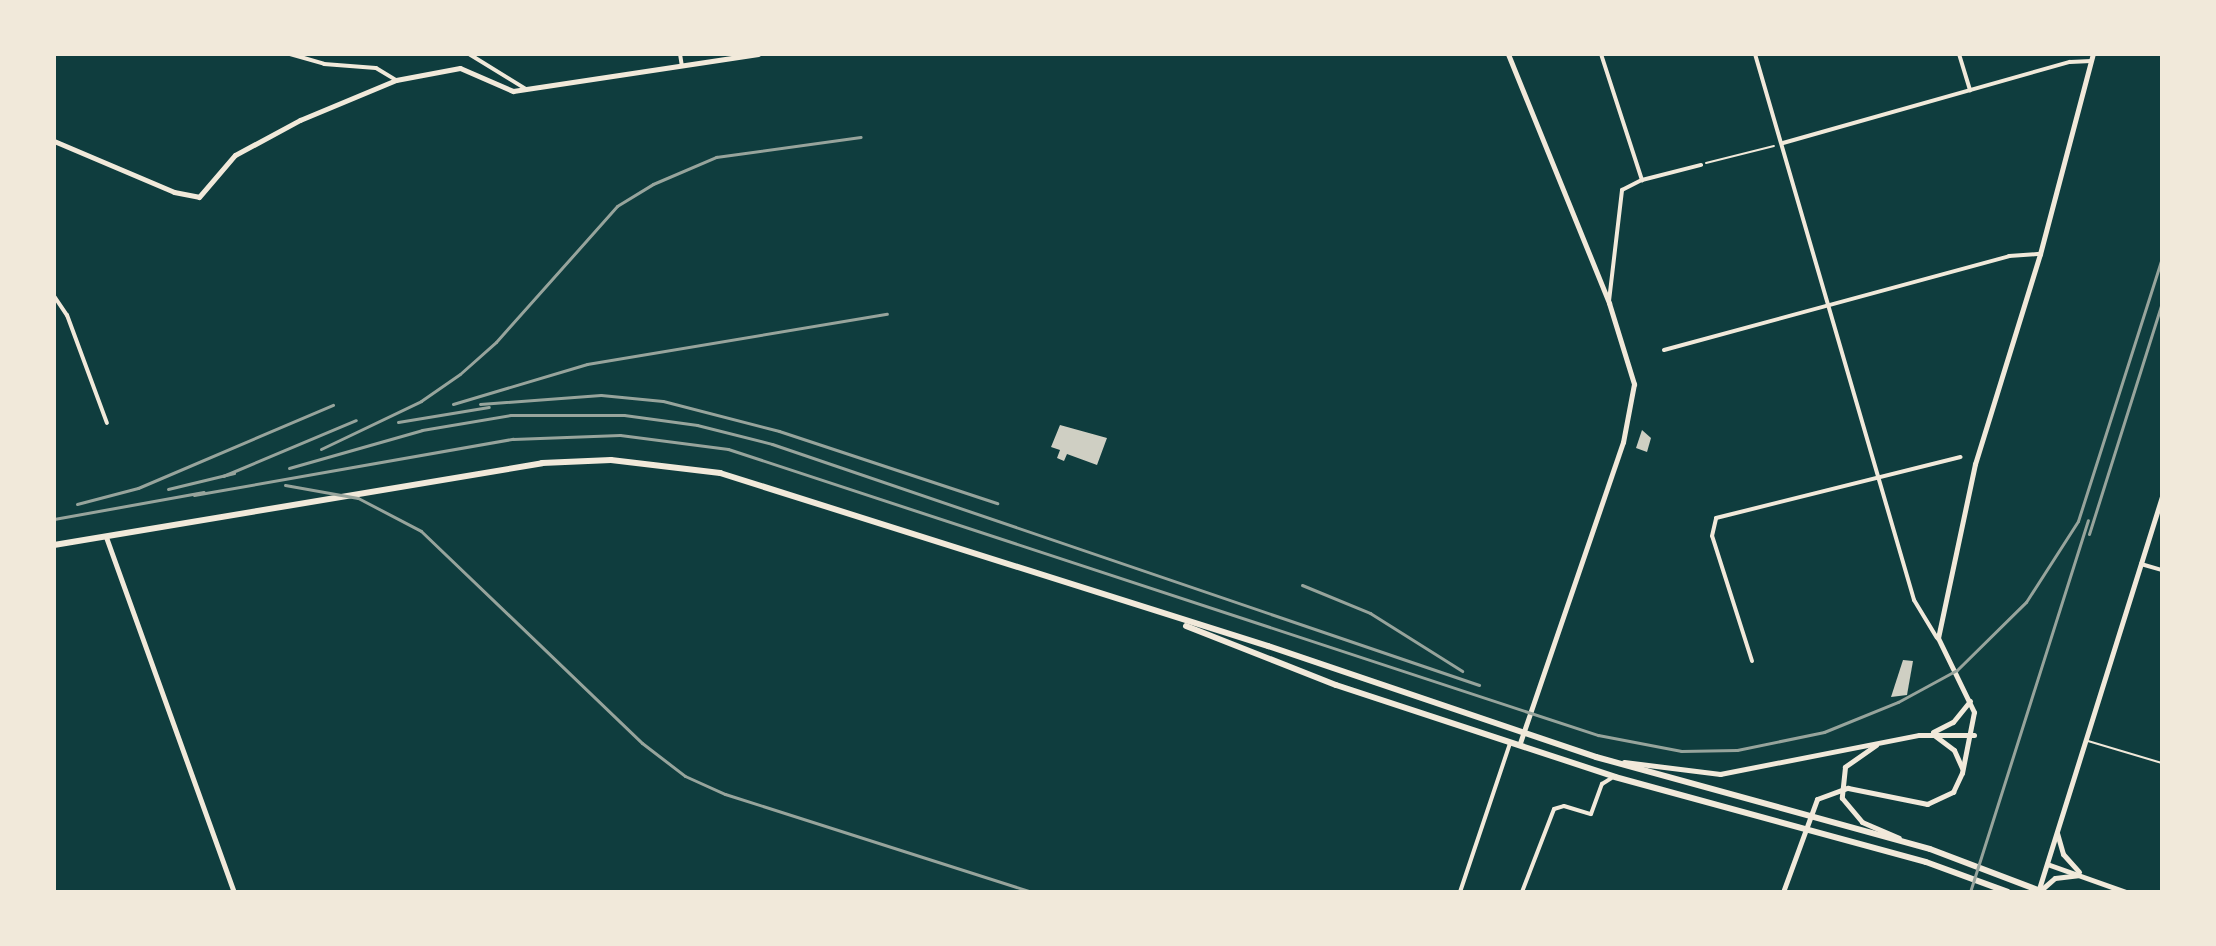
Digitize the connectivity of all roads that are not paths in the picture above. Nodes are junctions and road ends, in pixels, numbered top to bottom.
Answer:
1 (290, 54) edge
2 (469, 54) edge
3 (680, 54) edge
4 (758, 54) edge
5 (1508, 54) edge
6 (1601, 54) edge
7 (1755, 54) edge
8 (1959, 54) edge
9 (2093, 54) edge
10 (2091, 61) junction
11 (682, 66) junction
12 (396, 80) junction
13 (526, 89) junction
14 (1971, 91) junction
15 (54, 141) edge
16 (1783, 143) junction
17 (1701, 165) road end
18 (1642, 180) junction
19 (2040, 254) junction
20 (54, 296) edge
21 (1609, 303) junction
22 (1827, 309) junction
23 (1664, 350) dead end
24 (107, 423) dead end
25 (1960, 457) dead end
26 (1878, 478) junction
27 (2162, 497) edge
28 (106, 537) junction
29 (54, 545) edge
30 (2141, 564) junction
31 (2162, 570) edge
32 (1149, 612) junction
33 (1938, 638) junction
34 (1752, 661) dead end
35 (1971, 698) junction
36 (1524, 733) junction
37 (1929, 734) junction
38 (1974, 735) junction
39 (2087, 740) junction
40 (1510, 742) junction
41 (1881, 743) junction
42 (1519, 745) junction
43 (1596, 757) junction
44 (2162, 763) edge
45 (1595, 770) junction
46 (1962, 773) junction
47 (1615, 777) junction
48 (1602, 784) junction
49 (2057, 832) junction
50 (1930, 849) junction
51 (2047, 864) junction
52 (2083, 875) junction
53 (234, 892) edge
54 (1460, 892) edge
55 (1522, 892) edge
56 (1783, 892) edge
57 (2008, 892) edge
58 (2040, 892) edge
59 (2126, 892) edge

1 - 12 street
2 - 13 street
3 - 11 street
4 - 11 street
5 - 21 street
6 - 18 street
7 - 16 street
8 - 14 street
9 - 10 street
10 - 14 street
10 - 19 street
11 - 13 street
12 - 13 street
12 - 15 street
14 - 16 street
16 - 22 street
17 - 18 street
18 - 21 street
19 - 22 street
19 - 33 street
20 - 24 street
21 - 36 street
22 - 23 street
22 - 26 street
25 - 26 street
26 - 33 street
26 - 34 street
27 - 30 street
28 - 29 main road
28 - 32 main road
28 - 53 street
30 - 31 street
30 - 39 street
32 - 36 main road
32 - 40 main road
33 - 35 street
35 - 37 street
35 - 38 street
36 - 42 street
36 - 43 main road
37 - 38 street
37 - 41 street
37 - 46 street
38 - 46 street
39 - 44 lane
39 - 49 street
40 - 42 main road
40 - 54 street
41 - 43 street
41 - 50 street
42 - 45 main road
43 - 50 main road
45 - 47 main road
45 - 48 street
46 - 56 street
47 - 48 street
47 - 57 main road
48 - 55 street
49 - 51 street
49 - 52 street
50 - 58 main road
51 - 52 street
51 - 58 street
52 - 58 street
52 - 59 street

